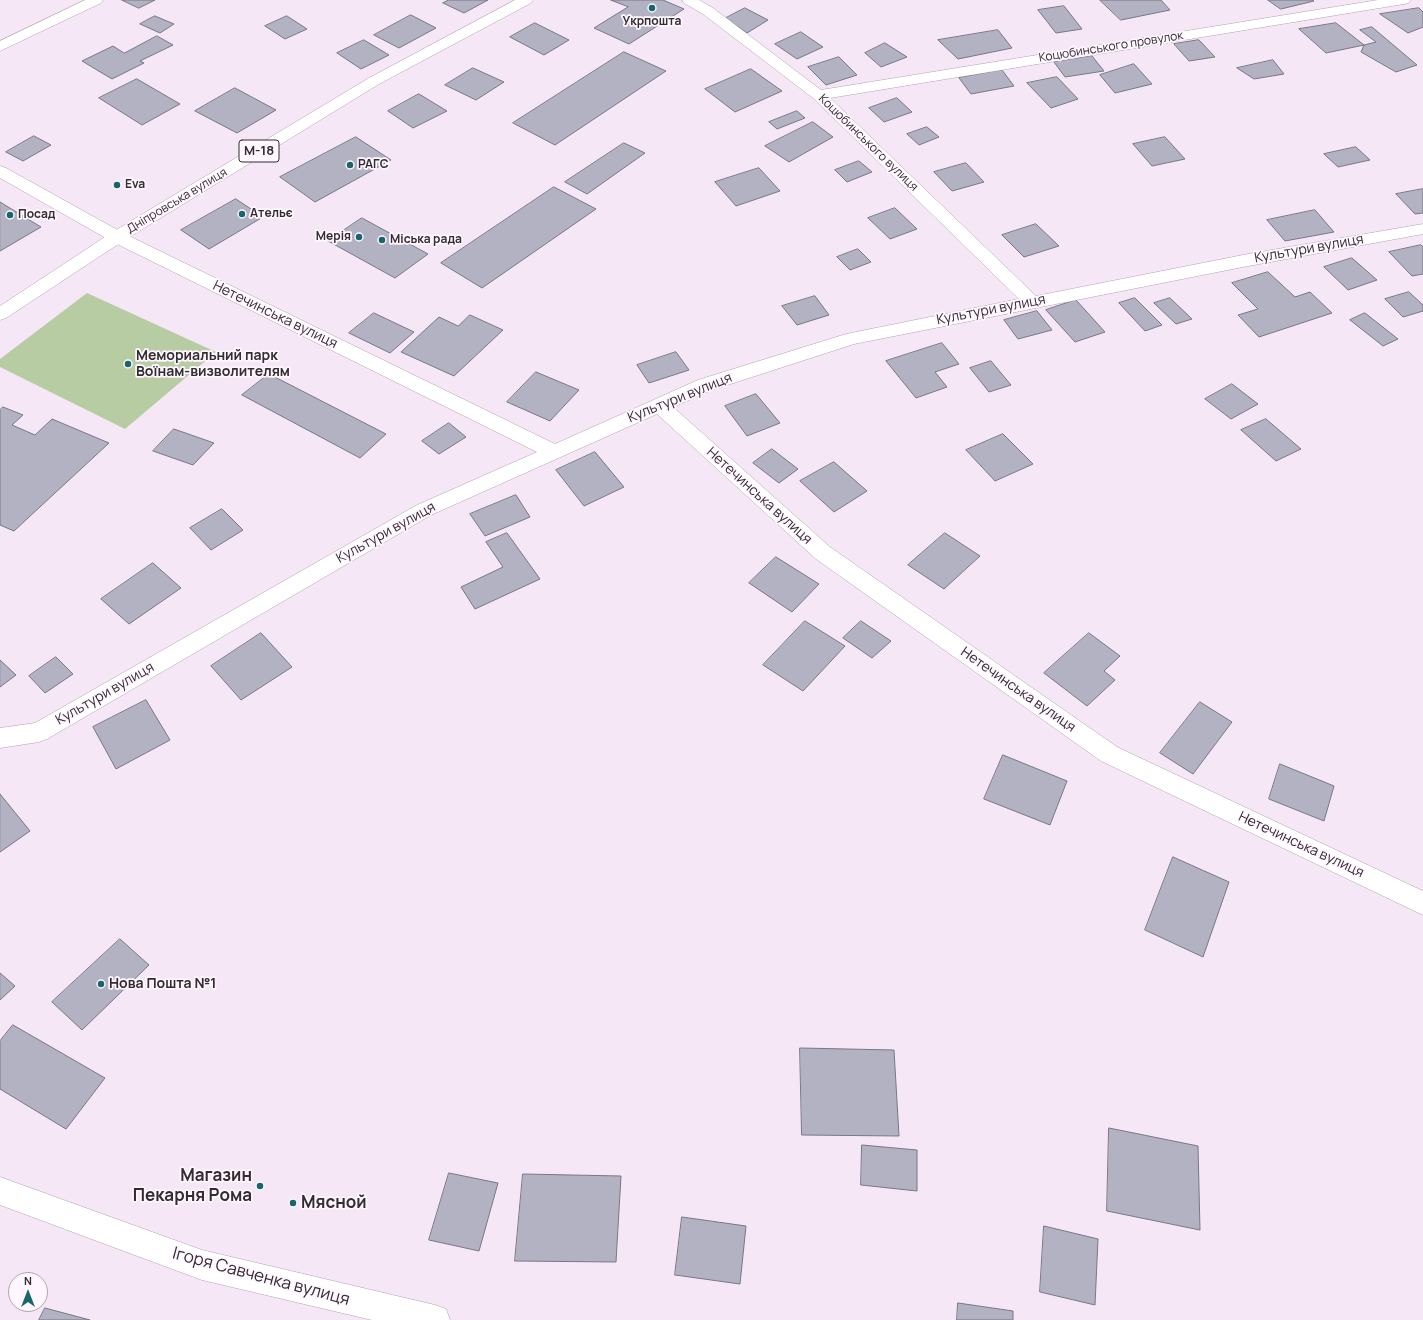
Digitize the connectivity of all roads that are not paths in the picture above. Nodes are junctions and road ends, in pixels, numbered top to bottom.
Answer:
1 (96, 0) edge
2 (526, 0) edge
3 (690, 0) edge
4 (1404, 0) edge
5 (0, 31) edge
6 (16, 39) junction
7 (0, 46) edge
8 (818, 95) junction
9 (0, 170) edge
10 (1423, 229) edge
11 (117, 237) junction
12 (1032, 302) junction
13 (0, 314) edge
14 (659, 405) junction
15 (554, 452) junction
16 (0, 738) edge
17 (1423, 903) edge
18 (0, 1191) edge
19 (421, 1318) edge

1 - 6 main road
2 - 11 main road, Дніпровська вулиця / М-18
3 - 8 main road, Коцюбинського вулиця
4 - 8 main road, Коцюбинського провулок
5 - 6 main road
6 - 7 main road
8 - 12 main road, Коцюбинського вулиця
9 - 11 main road, Нетечинська вулиця
10 - 12 main road, Культури вулиця
11 - 13 main road, Дніпровська вулиця / М-18
11 - 15 main road, Нетечинська вулиця
12 - 14 main road, Культури вулиця
14 - 15 main road, Культури вулиця
14 - 17 main road, Нетечинська вулиця
15 - 16 main road, Культури вулиця
18 - 19 main road, Ігоря Савченка вулиця

